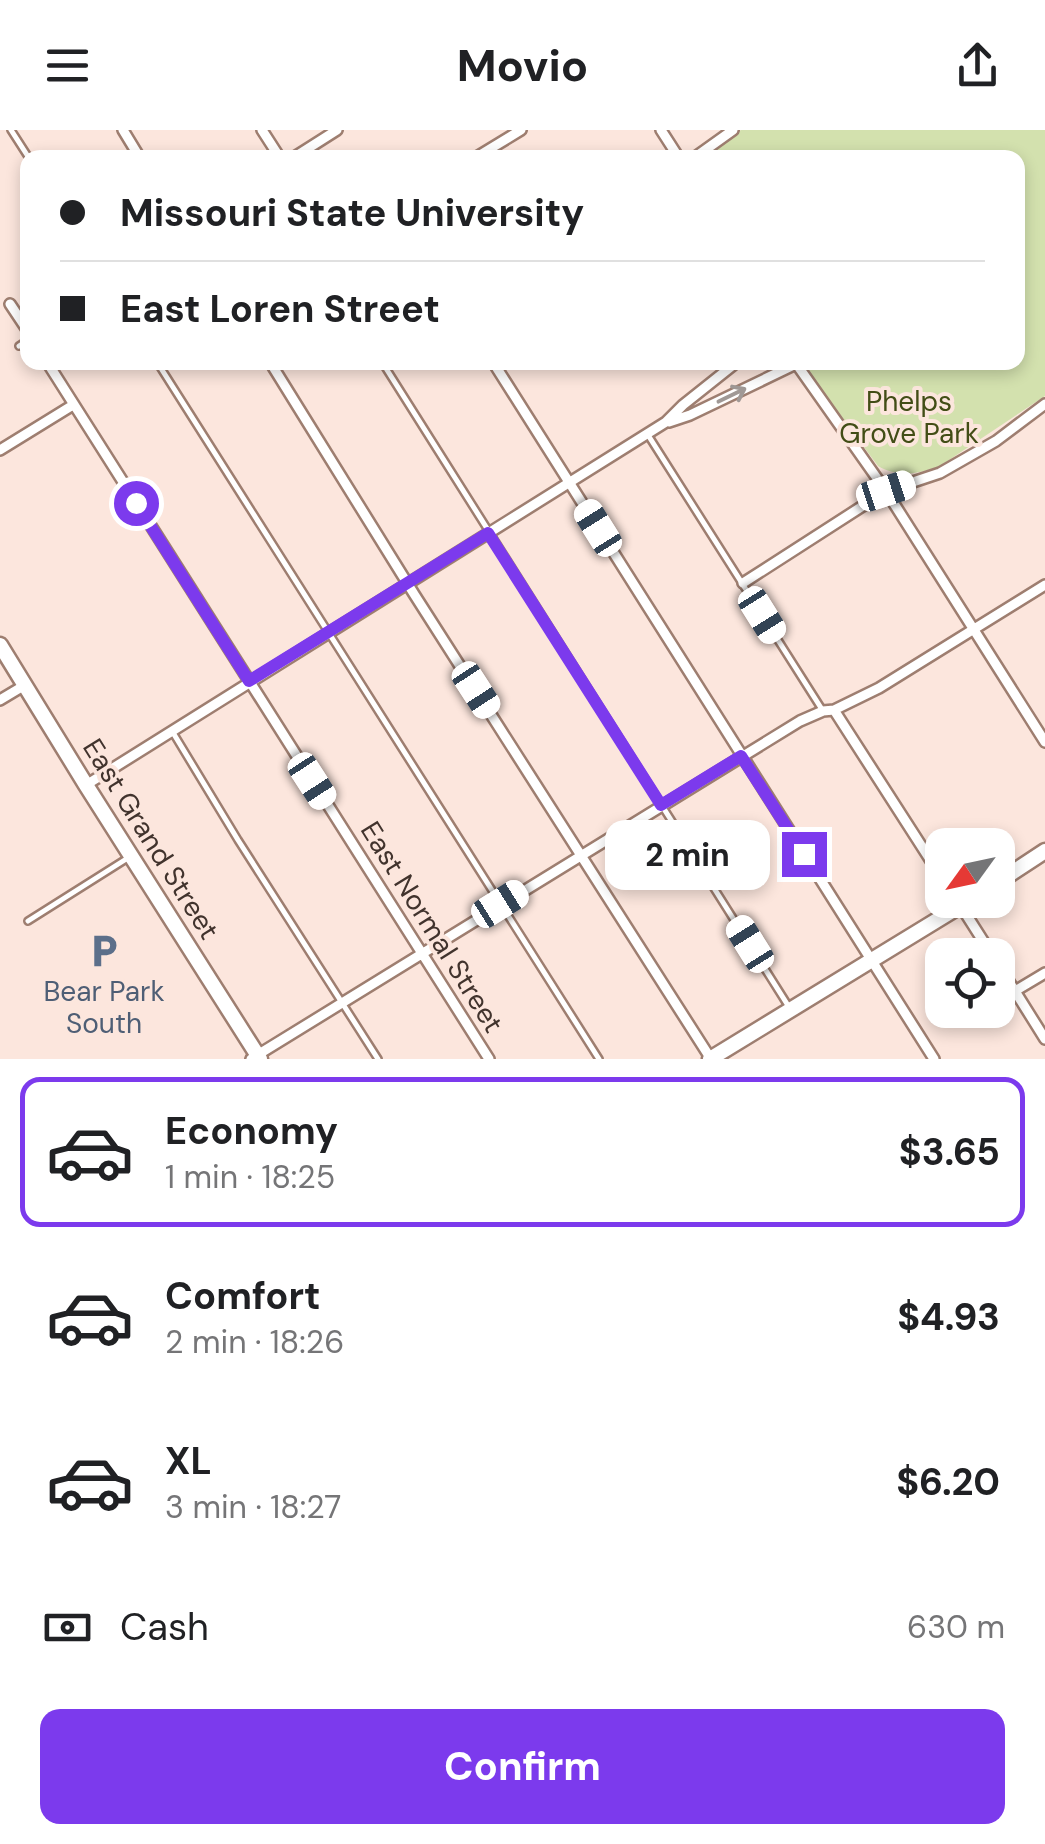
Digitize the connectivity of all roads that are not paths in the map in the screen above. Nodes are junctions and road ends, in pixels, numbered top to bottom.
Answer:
1 (337, 130) edge
2 (521, 130) edge
3 (732, 130) edge
4 (306, 150) edge
5 (488, 150) edge
6 (705, 150) edge
7 (10, 304) dead end
8 (20, 320) edge
9 (52, 370) edge
10 (162, 370) edge
11 (275, 370) edge
12 (387, 370) edge
13 (498, 370) edge
14 (727, 370) edge
15 (782, 370) edge
16 (801, 370) edge
17 (1045, 404) edge
18 (74, 405) junction
19 (666, 422) junction
20 (648, 434) junction
21 (0, 450) edge
22 (570, 482) junction
23 (886, 491) junction
24 (488, 533) junction
25 (407, 582) junction
26 (742, 583) junction
27 (1045, 585) edge
28 (973, 630) junction
29 (328, 632) junction
30 (0, 645) edge
31 (249, 681) junction
32 (25, 685) junction
33 (0, 700) edge
34 (828, 710) junction
35 (171, 730) junction
36 (1045, 742) edge
37 (741, 756) junction
38 (86, 785) junction
39 (661, 805) junction
40 (1045, 851) edge
41 (925, 853) edge
42 (581, 854) junction
43 (131, 856) junction
44 (1015, 871) edge
45 (500, 904) junction
46 (938, 918) edge
47 (28, 921) dead end
48 (422, 952) junction
49 (872, 962) junction
50 (1045, 973) edge
51 (1015, 992) joint
52 (342, 1002) junction
53 (791, 1010) junction
54 (1045, 1039) edge
55 (256, 1058) edge
56 (378, 1059) edge
57 (489, 1059) edge
58 (600, 1059) edge
59 (710, 1059) edge
60 (934, 1059) edge

1 - 4 street
2 - 5 street
3 - 6 street
7 - 8 street
9 - 18 street, East Normal Street
10 - 29 lane
11 - 25 street
12 - 24 lane
13 - 22 street
14 - 19 street
19 -> 15 street
16 - 23 street
17 - 23 street
18 - 21 street
18 - 31 street, East Normal Street
19 - 20 street
20 - 22 street
20 - 26 lane
22 - 24 street
22 - 37 street
23 - 26 street
23 - 28 street
24 - 25 street
24 - 39 lane
25 - 29 street
25 - 42 street
26 - 34 lane
27 - 28 street
28 - 34 street
28 - 36 street
29 - 31 street
29 - 45 lane
30 - 32 main road, East Grand Street
31 - 35 street
31 - 48 street, East Normal Street
32 - 33 street
32 - 38 main road, East Grand Street
34 - 37 street
34 - 41 street
35 - 38 street
35 - 52 lane
37 - 39 street
37 - 49 street
38 - 43 main road, East Grand Street
39 - 42 street
39 - 53 lane
40 - 44 main road
42 - 45 street
42 - 59 street
43 - 47 lane
43 - 55 main road, East Grand Street
45 - 48 street
45 - 58 lane
46 - 49 main road
48 - 52 street
48 - 57 street, East Normal Street
49 - 53 main road
49 - 60 street
50 - 51 street
51 - 54 street
52 - 55 street
52 - 56 lane
53 - 59 main road

